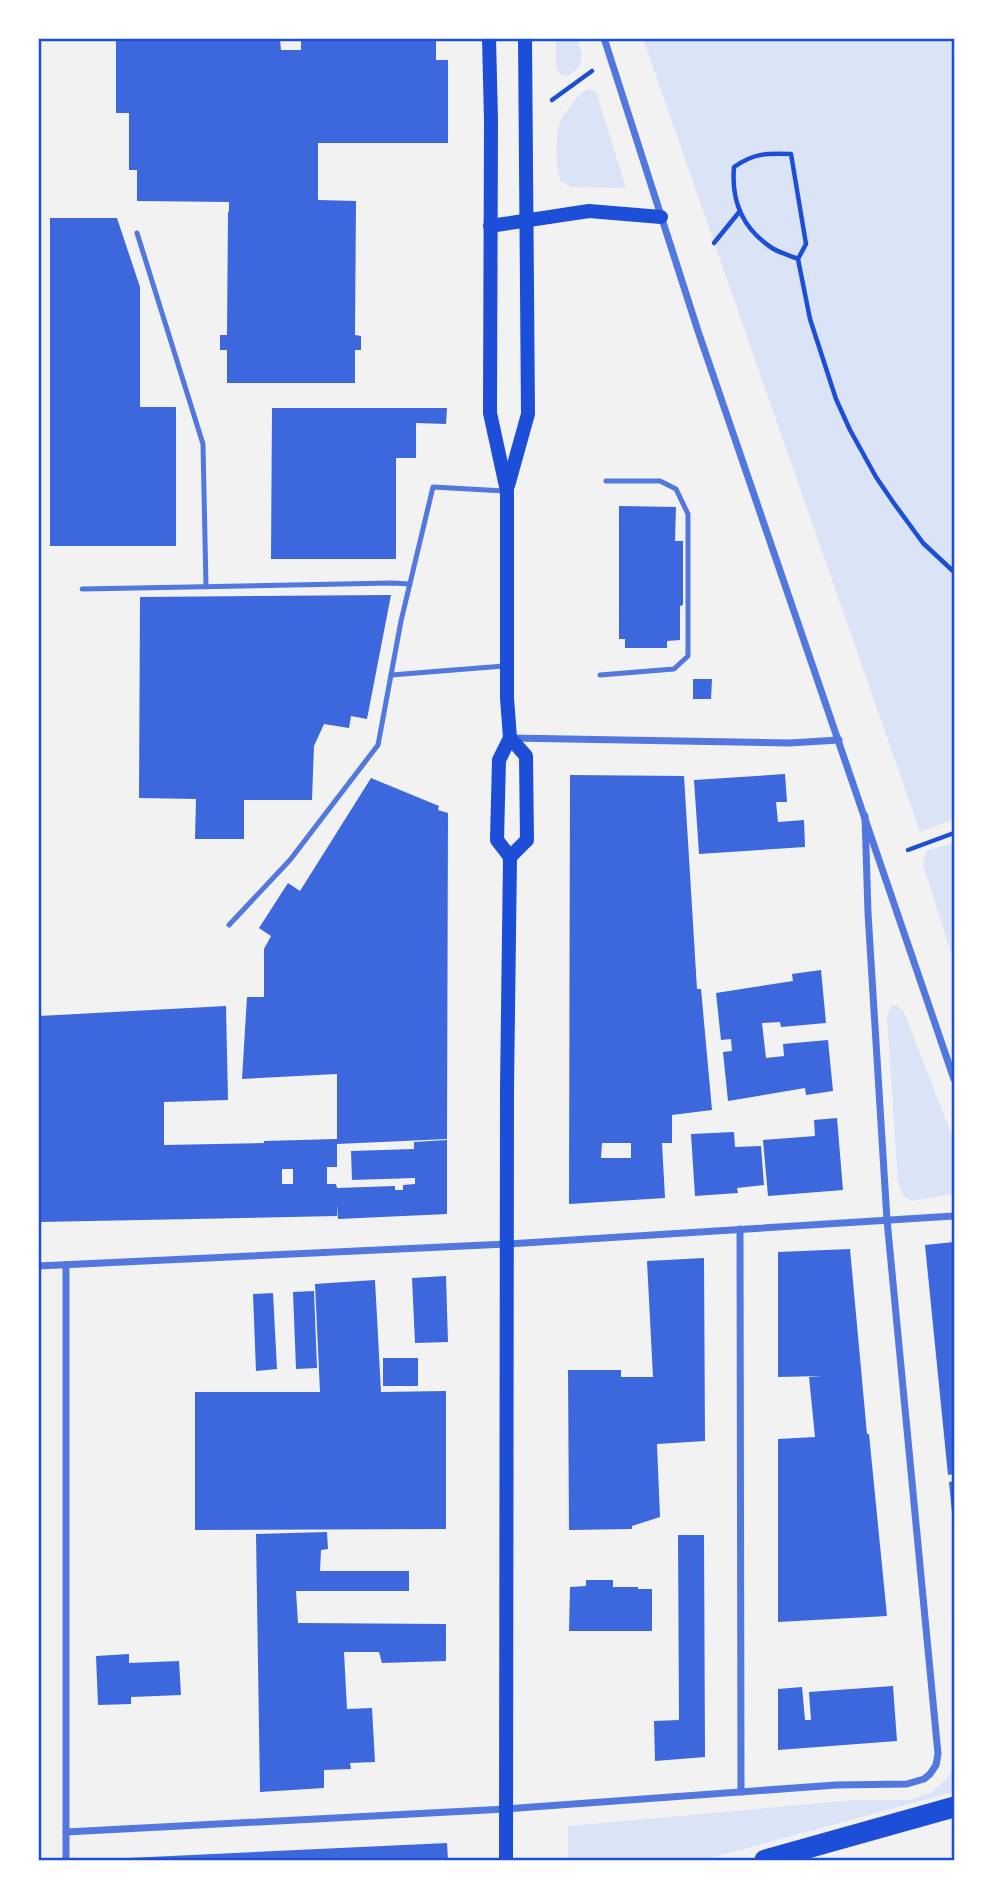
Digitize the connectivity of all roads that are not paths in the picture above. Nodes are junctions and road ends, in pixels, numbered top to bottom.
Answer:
1 (489, 38) edge
2 (525, 38) edge
3 (604, 38) edge
4 (661, 217) junction
5 (527, 219) junction
6 (490, 226) junction
7 (137, 233) dead end
8 (606, 481) dead end
9 (507, 491) junction
10 (410, 584) junction
11 (206, 587) junction
12 (82, 589) dead end
13 (507, 665) junction
14 (391, 675) junction
15 (600, 675) dead end
16 (510, 738) junction
17 (839, 740) junction
18 (865, 816) junction
19 (510, 857) junction
20 (229, 925) dead end
21 (954, 1079) edge
22 (954, 1216) edge
23 (887, 1220) junction
24 (740, 1229) junction
25 (507, 1244) junction
26 (66, 1265) junction
27 (38, 1266) edge
28 (741, 1792) junction
29 (954, 1807) edge
30 (506, 1809) junction
31 (66, 1832) junction
32 (66, 1860) edge
33 (506, 1860) edge
34 (765, 1860) edge

1 - 6 main road
2 - 5 main road
3 - 4 street
4 - 5 main road
4 - 17 street
5 - 6 main road
5 - 9 main road
6 - 9 main road
7 - 11 lane
8 - 15 lane
9 - 10 lane
9 - 13 main road
10 - 11 lane
10 - 14 lane
11 - 12 lane
13 - 14 lane
13 - 16 main road
14 - 20 lane
16 - 17 street
16 - 19 main road
16 - 19 main road
17 - 18 street
18 - 21 street
18 - 23 street
19 - 25 main road
22 - 23 street
23 - 24 street
23 - 28 street
24 - 25 street
24 - 28 street
25 - 26 street
25 - 30 main road
26 - 27 street
26 - 31 street
28 - 30 street
29 - 34 highway
30 - 31 street
30 - 33 main road
31 - 32 street

